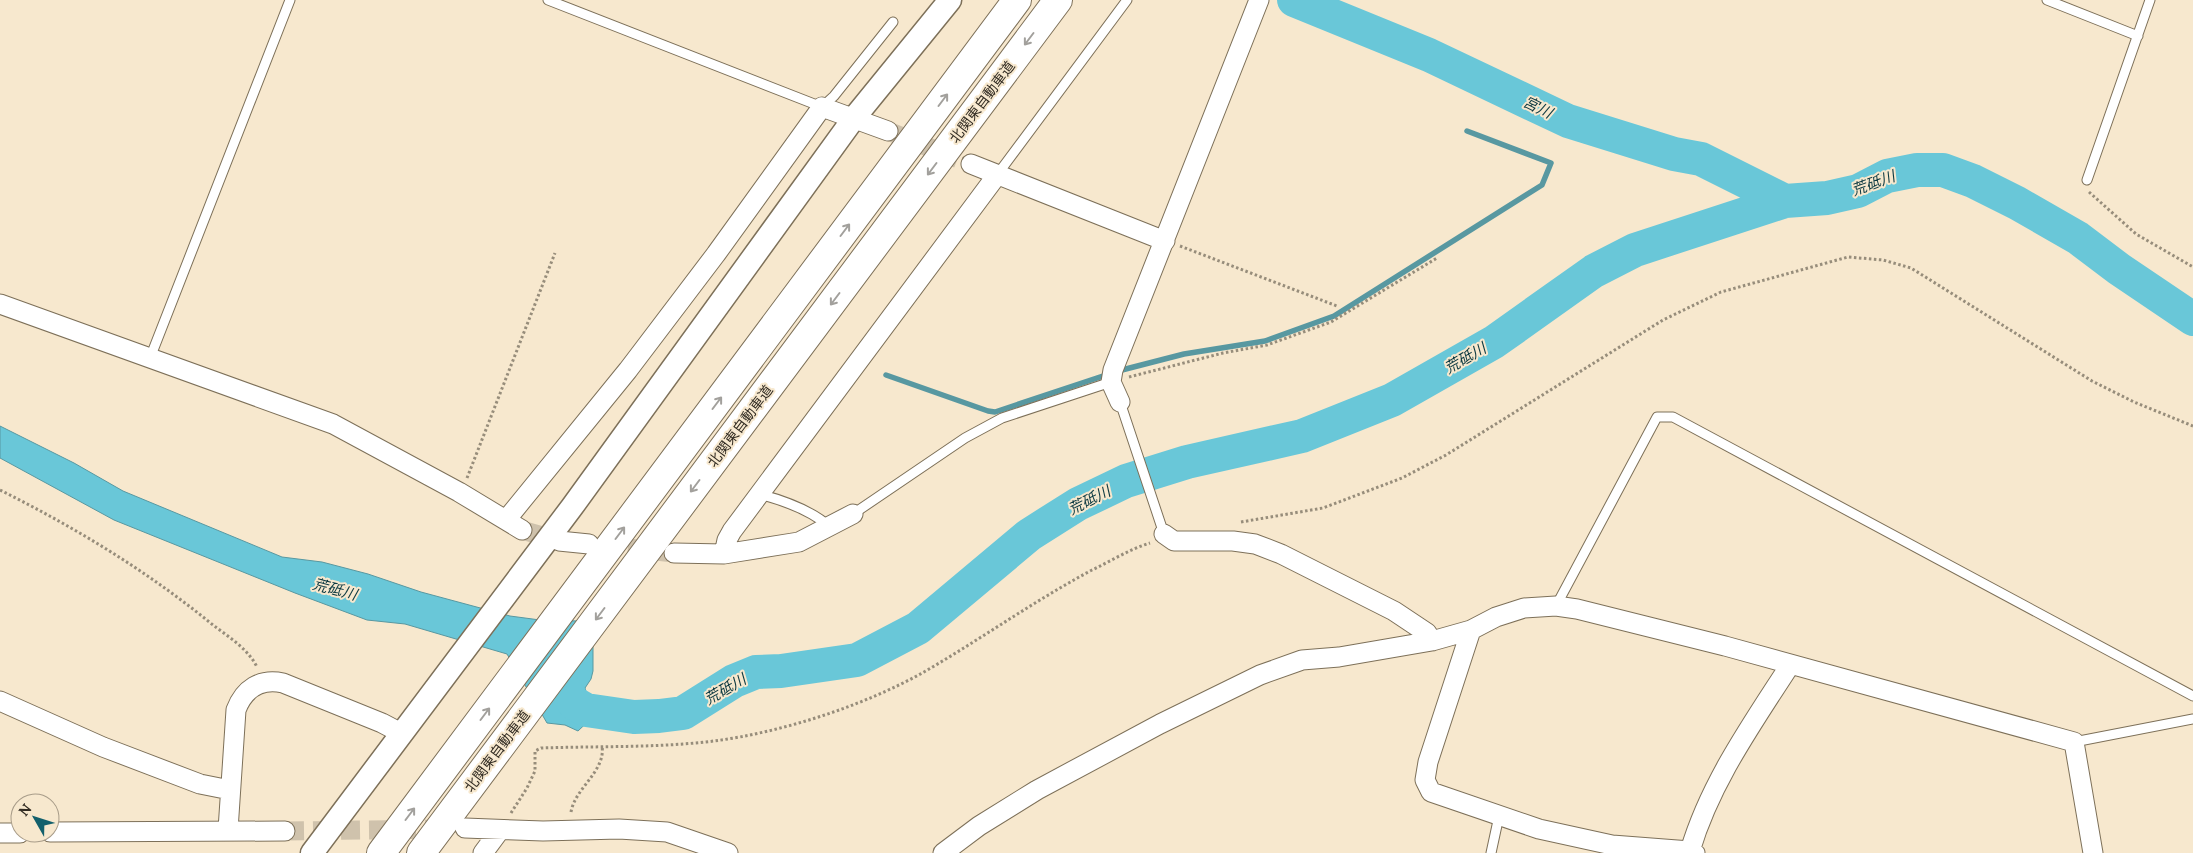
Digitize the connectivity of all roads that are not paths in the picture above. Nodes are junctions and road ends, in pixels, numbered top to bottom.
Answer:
1 (290, 0) edge
2 (548, 0) edge
3 (950, 0) edge
4 (1017, 0) edge
5 (1058, 0) edge
6 (1127, 0) edge
7 (1259, 0) edge
8 (2047, 0) edge
9 (2150, 0) edge
10 (893, 22) dead end
11 (2138, 36) junction
12 (822, 107) junction
13 (854, 118) junction
14 (888, 132) tunnel mouth
15 (971, 164) tunnel mouth
16 (997, 175) junction
17 (2087, 180) road end
18 (1166, 241) junction
19 (0, 304) edge
20 (150, 358) junction
21 (1111, 382) junction
22 (1120, 402) joint
23 (759, 494) junction
24 (853, 514) joint
25 (506, 520) junction
26 (830, 527) junction
27 (522, 530) tunnel mouth
28 (1166, 536) joint
29 (559, 541) tunnel mouth
30 (589, 544) tunnel mouth
31 (674, 553) tunnel mouth
32 (724, 554) junction
33 (1556, 606) junction
34 (1471, 630) junction
35 (1432, 641) junction
36 (1790, 665) junction
37 (2193, 696) edge
38 (0, 701) edge
39 (2193, 719) edge
40 (407, 726) junction
41 (2074, 742) junction
42 (230, 790) junction
43 (1499, 816) junction
44 (464, 828) tunnel mouth
45 (228, 830) junction
46 (285, 830) tunnel mouth
47 (500, 830) junction
48 (60, 832) edge
49 (1611, 849) edge
50 (1693, 852) edge
51 (312, 853) edge
52 (381, 853) edge
53 (421, 853) edge
54 (483, 853) edge
55 (728, 853) edge
56 (943, 853) edge
57 (1492, 853) edge
58 (2093, 853) edge

1 - 20 lane
2 - 12 lane
3 - 13 street
52 -> 4 highway
5 -> 53 highway, 北関東自動車道
6 - 16 lane
7 - 18 street
8 - 11 lane
9 - 11 lane
10 - 12 lane
11 - 17 lane
12 - 13 street
12 - 25 street
13 - 14 street
13 - 40 street
15 - 16 street
16 - 18 street
16 - 23 street
18 - 21 street
19 - 20 street
20 - 25 street
21 - 22 street
21 - 24 lane
22 - 28 lane
23 - 26 lane
23 - 32 street
24 - 26 street
25 - 27 street
26 - 32 street
28 - 35 street
29 - 30 street
31 - 32 street
33 - 34 street
33 - 36 street
33 - 37 lane
34 - 35 street
34 - 43 street
35 - 56 street
36 - 41 street
36 - 50 street
38 - 42 street
39 - 41 lane
40 - 42 street
40 - 51 street
41 - 58 street
42 - 45 street
43 - 49 street
43 - 57 lane
44 - 47 street
45 - 46 street
45 - 48 street
47 - 54 street
47 - 55 street
49 - 50 street

